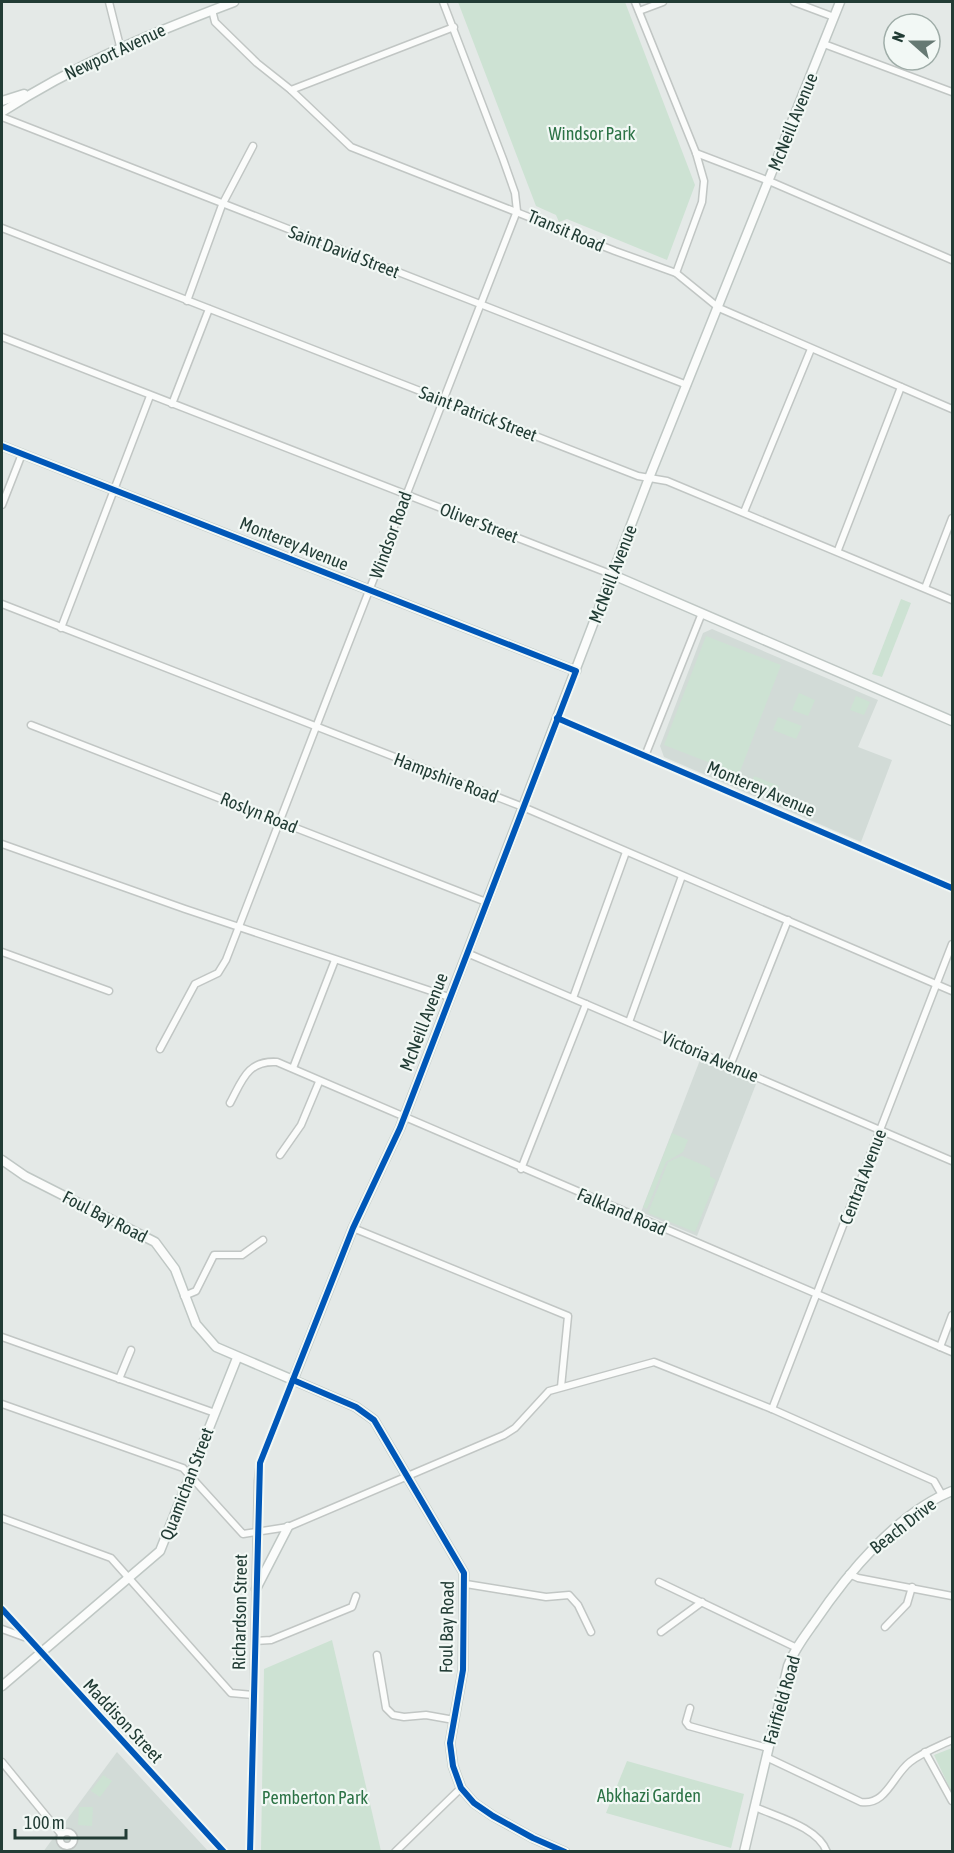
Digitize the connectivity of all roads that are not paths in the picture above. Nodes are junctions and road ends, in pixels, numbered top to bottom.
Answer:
1 (110, 2) edge
2 (234, 2) edge
3 (443, 2) edge
4 (635, 2) edge
5 (663, 2) edge
6 (795, 2) edge
7 (840, 2) edge
8 (212, 10) junction
9 (639, 11) junction
10 (834, 17) junction
11 (454, 27) junction
12 (824, 44) junction
13 (120, 46) junction
14 (35, 90) junction
15 (291, 90) junction
16 (952, 92) edge
17 (2, 101) edge
18 (2, 112) edge
19 (2, 117) edge
20 (253, 146) dead end
21 (696, 153) junction
22 (769, 181) junction
23 (222, 205) junction
24 (517, 211) junction
25 (2, 228) edge
26 (952, 260) edge
27 (676, 273) junction
28 (187, 301) junction
29 (480, 305) junction
30 (719, 308) junction
31 (209, 309) junction
32 (2, 337) edge
33 (811, 349) junction
34 (687, 385) junction
35 (901, 387) junction
36 (150, 396) junction
37 (441, 400) junction
38 (172, 404) junction
39 (952, 408) edge
40 (2, 446) edge
41 (22, 454) junction
42 (650, 478) junction
43 (115, 489) junction
44 (406, 494) junction
45 (2, 505) edge
46 (744, 512) junction
47 (952, 518) edge
48 (838, 550) junction
49 (613, 575) junction
50 (925, 588) junction
51 (370, 590) junction
52 (952, 600) edge
53 (2, 604) edge
54 (702, 613) junction
55 (61, 628) junction
56 (576, 671) junction
57 (557, 718) junction
58 (952, 721) edge
59 (31, 725) dead end
60 (314, 728) junction
61 (645, 756) junction
62 (523, 807) junction
63 (279, 821) junction
64 (2, 844) edge
65 (626, 852) junction
66 (682, 876) junction
67 (952, 888) edge
68 (486, 902) junction
69 (788, 920) junction
70 (238, 927) junction
71 (952, 944) edge
72 (2, 952) edge
73 (467, 952) junction
74 (335, 960) junction
75 (937, 984) junction
76 (109, 991) dead end
77 (952, 991) edge
78 (449, 998) junction
79 (573, 998) junction
80 (586, 1004) junction
81 (629, 1022) junction
82 (160, 1049) dead end
83 (730, 1066) junction
84 (293, 1068) junction
85 (319, 1082) junction
86 (230, 1103) dead end
87 (404, 1115) junction
88 (880, 1130) junction
89 (280, 1155) dead end
90 (2, 1160) edge
91 (952, 1161) edge
92 (521, 1169) junction
93 (353, 1228) junction
94 (263, 1239) dead end
95 (816, 1295) junction
96 (184, 1296) junction
97 (952, 1315) edge
98 (2, 1337) edge
99 (940, 1347) junction
100 (130, 1350) dead end
101 (952, 1352) edge
102 (237, 1358) junction
103 (119, 1379) junction
104 (293, 1380) junction
105 (561, 1387) junction
106 (2, 1404) edge
107 (772, 1409) junction
108 (215, 1413) junction
109 (408, 1474) junction
110 (190, 1478) junction
111 (952, 1491) edge
112 (942, 1495) junction
113 (2, 1518) edge
114 (288, 1527) junction
115 (257, 1532) junction
116 (856, 1566) joint
117 (849, 1574) junction
118 (129, 1579) junction
119 (659, 1582) dead end
120 (466, 1584) junction
121 (912, 1587) junction
122 (256, 1589) junction
123 (356, 1596) dead end
124 (952, 1596) edge
125 (702, 1602) junction
126 (2, 1609) edge
127 (885, 1627) dead end
128 (2, 1629) edge
129 (591, 1632) dead end
130 (661, 1632) dead end
131 (24, 1637) junction
132 (255, 1641) junction
133 (797, 1648) junction
134 (40, 1653) junction
135 (377, 1654) dead end
136 (2, 1686) edge
137 (253, 1695) junction
138 (690, 1708) dead end
139 (454, 1720) junction
140 (952, 1740) edge
141 (767, 1752) junction
142 (925, 1752) junction
143 (2, 1762) edge
144 (461, 1788) junction
145 (952, 1801) edge
146 (754, 1807) junction
147 (62, 1834) dead end
148 (224, 1851) edge
149 (250, 1851) edge
150 (395, 1851) edge
151 (565, 1851) edge
152 (744, 1851) edge
153 (827, 1851) edge

1 - 13 street
2 - 8 street, Newport Avenue
3 - 11 street
4 - 9 street
5 - 9 street
6 - 10 street
7 - 10 street, McNeill Avenue
8 - 13 street, Newport Avenue
8 - 15 street, Transit Road
9 - 21 street
10 - 12 street, McNeill Avenue
11 - 15 street
11 - 24 street
12 - 16 street
12 - 22 street, McNeill Avenue
13 - 14 street, Newport Avenue
14 - 17 street
14 - 18 street, Newport Avenue
15 - 24 street, Transit Road
19 - 23 street, Saint David Street
20 - 23 street
21 - 22 street
21 - 27 street
22 - 26 street
22 - 30 street, McNeill Avenue
23 - 28 street
23 - 29 street, Saint David Street
24 - 27 street, Transit Road
24 - 29 street, Windsor Road
25 - 28 street, Saint Patrick Street
27 - 30 street, Transit Road
28 - 31 street, Saint Patrick Street
29 - 34 street, Saint David Street
29 - 37 street, Windsor Road
30 - 33 street, Transit Road
30 - 34 street, McNeill Avenue
31 - 37 street, Saint Patrick Street
31 - 38 street
32 - 36 street, Oliver Street
33 - 35 street, Transit Road
33 - 46 street
34 - 42 street, McNeill Avenue
35 - 39 street, Transit Road
35 - 48 street
36 - 38 street, Oliver Street
36 - 43 street
37 - 42 street, Saint Patrick Street
37 - 44 street, Windsor Road
38 - 44 street, Oliver Street
40 - 41 street, Monterey Avenue
41 - 43 street, Monterey Avenue
41 - 45 street
42 - 46 street, Saint Patrick Street
42 - 49 street, McNeill Avenue
43 - 51 street, Monterey Avenue
43 - 55 street
44 - 49 street, Oliver Street
44 - 51 street, Windsor Road
46 - 48 street, Saint Patrick Street
47 - 50 street
48 - 50 street, Saint Patrick Street
49 - 54 street, Oliver Street
49 - 56 street, McNeill Avenue
50 - 52 street, Saint Patrick Street
51 - 56 street, Monterey Avenue
51 - 60 street, Windsor Road
53 - 55 street, Hampshire Road
54 - 58 street, Oliver Street
54 - 61 street
55 - 60 street, Hampshire Road
56 - 57 street, McNeill Avenue
57 - 61 street, Monterey Avenue
57 - 62 street, McNeill Avenue
59 - 63 street, Roslyn Road
60 - 62 street, Hampshire Road
60 - 63 street, Windsor Road
61 - 67 street, Monterey Avenue
62 - 65 street, Hampshire Road
62 - 68 street, McNeill Avenue
63 - 68 street, Roslyn Road
63 - 70 street, Windsor Road
64 - 70 street
65 - 66 street, Hampshire Road
65 - 79 street
66 - 69 street, Hampshire Road
66 - 81 street
68 - 73 street, McNeill Avenue
69 - 75 street, Hampshire Road
69 - 83 street
70 - 74 street
70 - 82 street, Windsor Road
71 - 75 street, Central Avenue
72 - 76 street
73 - 78 street, McNeill Avenue
73 - 79 street, Victoria Avenue
74 - 78 street
74 - 84 street
75 - 77 street, Hampshire Road
75 - 88 street, Central Avenue
78 - 87 street, McNeill Avenue
79 - 80 street, Victoria Avenue
80 - 81 street, Victoria Avenue
80 - 92 street
81 - 83 street, Victoria Avenue
83 - 88 street, Victoria Avenue
84 - 85 street, Falkland Road
84 - 86 street, Falkland Road
85 - 87 street, Falkland Road
85 - 89 street
87 - 92 street, Falkland Road
87 - 93 street, McNeill Avenue
88 - 91 street, Victoria Avenue
88 - 95 street, Central Avenue
90 - 96 street, Foul Bay Road
92 - 95 street, Falkland Road
93 - 104 street, McNeill Avenue
93 - 105 street
94 - 96 street
95 - 99 street, Falkland Road
95 - 107 street, Central Avenue
96 - 102 street, Foul Bay Road
97 - 99 street
98 - 103 street
99 - 101 street, Falkland Road
100 - 103 street
102 - 104 street, Foul Bay Road
102 - 108 street, Quamichan Street
103 - 108 street
104 - 109 street, Foul Bay Road
104 - 115 street, Richardson Street
105 - 107 street
105 - 109 street
106 - 110 street
107 - 112 street
108 - 110 street, Quamichan Street
109 - 114 street
109 - 120 street, Foul Bay Road
110 - 115 street
110 - 118 street, Quamichan Street
111 - 112 street, Beach Drive
112 - 116 street, Beach Drive
113 - 118 street
114 - 115 street
114 - 122 street
115 - 122 street, Richardson Street
116 - 117 street, Fairfield Road
117 - 121 street
117 - 133 street, Fairfield Road
118 - 134 street, Quamichan Street
118 - 137 street
119 - 125 street
120 - 129 street
120 - 139 street, Foul Bay Road
121 - 124 street
121 - 127 street
122 - 132 street, Richardson Street
123 - 132 street
125 - 130 street
125 - 133 street
126 - 131 street, Maddison Street
128 - 131 street
131 - 134 street, Maddison Street
132 - 137 street, Richardson Street
133 - 141 street, Fairfield Road
134 - 136 street, Quamichan Street
134 - 148 street, Maddison Street
135 - 139 street
137 - 149 street, Richardson Street
138 - 141 street
139 - 144 street, Foul Bay Road
140 - 142 street
141 - 142 street
141 - 146 street, Fairfield Road
142 - 145 street
143 - 147 street
144 - 150 street
144 - 151 street, Foul Bay Road
146 - 152 street, Fairfield Road
146 - 153 street

